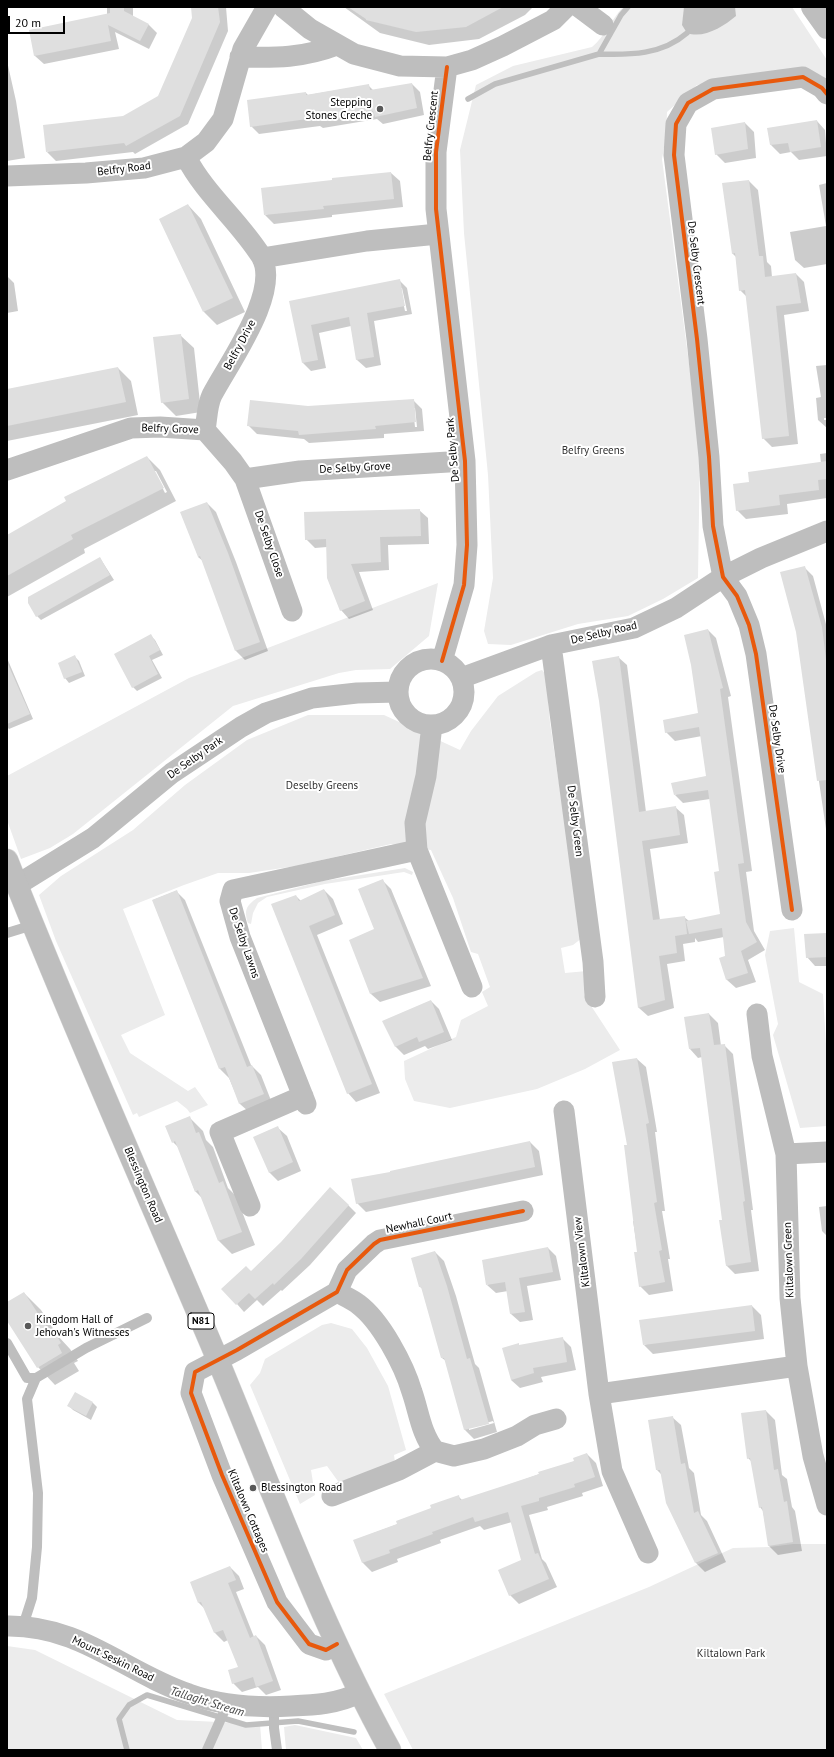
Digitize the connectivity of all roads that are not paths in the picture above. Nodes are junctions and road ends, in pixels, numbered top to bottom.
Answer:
1 (267, 7) edge
2 (283, 7) edge
3 (566, 7) edge
4 (579, 7) edge
5 (812, 7) edge
6 (603, 25) dead end
7 (827, 28) edge
8 (337, 45) junction
9 (240, 57) junction
10 (447, 67) junction
11 (827, 94) edge
12 (186, 157) junction
13 (7, 176) edge
14 (438, 234) junction
15 (262, 258) junction
16 (205, 430) junction
17 (464, 461) junction
18 (7, 470) edge
19 (245, 479) junction
20 (827, 531) edge
21 (723, 577) junction
22 (292, 610) dead end
23 (551, 645) junction
24 (442, 661) junction
25 (461, 678) junction
26 (398, 692) junction
27 (432, 725) junction
28 (417, 850) junction
29 (7, 860) edge
30 (17, 885) junction
31 (792, 910) dead end
32 (33, 925) junction
33 (7, 933) edge
34 (472, 987) dead end
35 (595, 997) dead end
36 (757, 1014) dead end
37 (564, 1111) dead end
38 (827, 1152) edge
39 (786, 1154) junction
40 (250, 1206) dead end
41 (523, 1211) dead end
42 (337, 1292) junction
43 (147, 1318) dead end
44 (7, 1343) edge
45 (217, 1360) junction
46 (797, 1366) junction
47 (36, 1378) junction
48 (599, 1394) junction
49 (556, 1419) dead end
50 (435, 1451) junction
51 (332, 1496) dead end
52 (827, 1505) edge
53 (648, 1553) dead end
54 (15, 1626) edge
55 (337, 1644) junction
56 (359, 1693) junction
57 (274, 1712) junction
58 (223, 1713) junction
59 (207, 1750) edge
60 (277, 1750) edge
61 (390, 1750) edge

1 - 9 street, Belfry Road
2 - 8 street
3 - 10 street
4 - 6 street
5 - 7 main road
8 - 9 street
8 - 10 street
9 - 12 street, Belfry Road
10 - 14 street, Belfry Crescent
11 - 21 street, De Selby Crescent
12 - 13 street, Belfry Road
12 - 15 street
14 - 15 street
14 - 17 street, De Selby Park
15 - 16 street, Belfry Drive
16 - 18 street, Belfry Grove
16 - 19 street, Belfry Grove
17 - 19 street, De Selby Grove
17 - 24 street, De Selby Park
19 - 22 street, De Selby Close
20 - 21 street, De Selby Road
21 - 23 street, De Selby Road
21 - 31 street, De Selby Drive
23 - 25 street, De Selby Road
23 - 35 street, De Selby Green
24 - 25 street
24 - 26 street
25 - 27 street
26 - 27 street
26 - 30 street, De Selby Park
27 - 28 street
28 - 34 street
28 - 40 street, De Selby Lawns
29 - 30 main road, Blessington Road / N81
30 - 32 main road, Blessington Road / N81
32 - 33 lane
32 - 45 main road, Blessington Road / N81
36 - 39 street, Kiltalown Green
37 - 48 street, Kiltalown View
38 - 39 street
39 - 46 street, Kiltalown Green
41 - 42 street, Newhall Court
42 - 45 street
42 - 50 street
43 - 47 lane
44 - 47 lane
45 - 55 main road, Blessington Road / N81
45 - 55 street, Kiltalown Cottages
46 - 48 street
46 - 52 street, Kiltalown Green
47 - 54 lane
48 - 53 street, Kiltalown View
49 - 50 street
50 - 51 street
54 - 58 street, Mount Seskin Road
55 - 56 main road, Blessington Road / N81
56 - 57 street, Mount Seskin Road
56 - 61 main road, Blessington Road / N81
57 - 58 street, Mount Seskin Road
57 - 60 lane
58 - 59 lane

